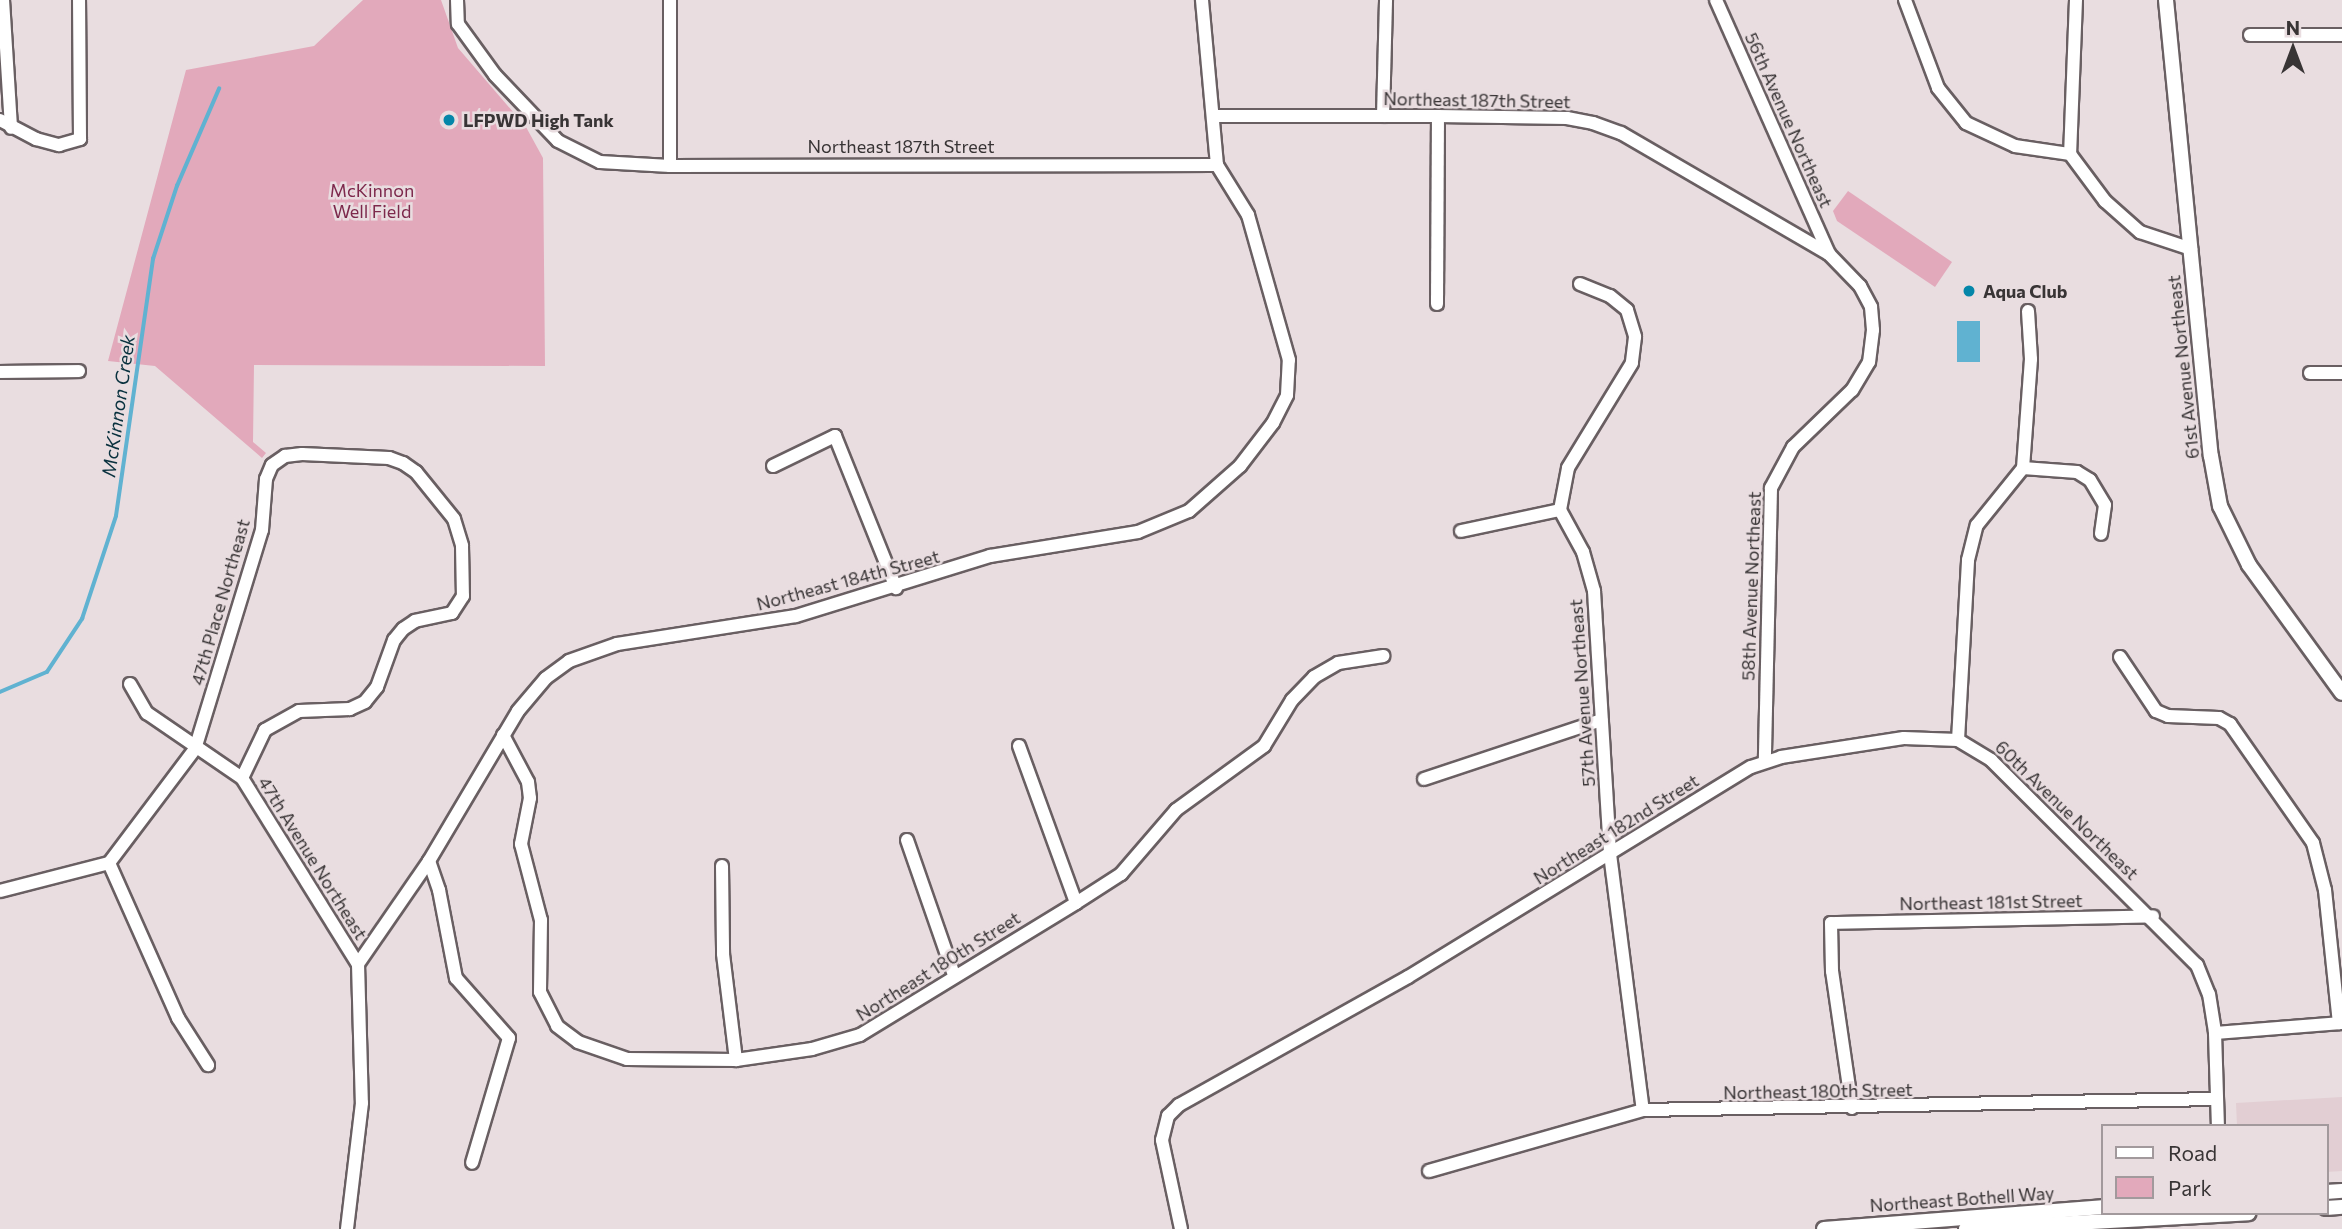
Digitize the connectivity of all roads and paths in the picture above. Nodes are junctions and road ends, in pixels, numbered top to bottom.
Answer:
1 (3, 0) edge
2 (79, 0) edge
3 (457, 0) edge
4 (670, 0) edge
5 (1202, 0) edge
6 (1386, 0) edge
7 (1716, 0) edge
8 (1905, 0) edge
9 (2076, 0) edge
10 (2166, 0) edge
11 (2250, 35) dead end
12 (2342, 35) edge
13 (1215, 116) junction
14 (1383, 116) junction
15 (1438, 116) junction
16 (5, 124) edge
17 (2070, 154) junction
18 (1217, 165) junction
19 (670, 166) junction
20 (2191, 249) junction
21 (1829, 254) junction
22 (1580, 284) dead end
23 (1437, 304) dead end
24 (2028, 311) dead end
25 (79, 371) dead end
26 (0, 372) edge
27 (2310, 373) dead end
28 (2342, 373) edge
29 (773, 466) dead end
30 (2023, 468) junction
31 (1560, 510) junction
32 (1461, 531) dead end
33 (2101, 534) dead end
34 (896, 588) junction
35 (1383, 656) dead end
36 (2120, 657) dead end
37 (130, 684) dead end
38 (2342, 693) edge
39 (1601, 720) junction
40 (503, 735) junction
41 (1958, 740) junction
42 (1019, 746) dead end
43 (195, 749) junction
44 (1765, 761) junction
45 (242, 778) junction
46 (1424, 779) dead end
47 (907, 840) dead end
48 (1610, 854) junction
49 (429, 861) junction
50 (108, 863) junction
51 (722, 866) dead end
52 (0, 891) edge
53 (1076, 903) junction
54 (2153, 916) junction
55 (358, 964) junction
56 (954, 975) junction
57 (2341, 1023) edge
58 (2214, 1033) junction
59 (736, 1060) junction
60 (208, 1065) dead end
61 (2216, 1099) junction
62 (1852, 1108) junction
63 (1643, 1110) junction
64 (2218, 1124) edge
65 (472, 1163) dead end
66 (1429, 1171) dead end
67 (2100, 1207) edge
68 (2205, 1215) edge
69 (347, 1229) edge
70 (1181, 1229) edge
71 (1824, 1229) edge
72 (1966, 1229) edge

1 - 16 street
2 - 16 street
3 - 19 street, Northeast 187th Street
4 - 19 street
5 - 13 street
6 - 14 street
7 - 21 street, 56th Avenue Northeast
8 - 17 street
9 - 17 street
10 - 20 main road, 61st Avenue Northeast
11 - 12 street
13 - 14 street, Northeast 187th Street
13 - 18 street
14 - 15 street, Northeast 187th Street
15 - 21 street, Northeast 187th Street
15 - 23 street
17 - 20 street
18 - 19 street, Northeast 187th Street
18 - 34 street, Northeast 184th Street
20 - 38 main road, 61st Avenue Northeast
21 - 44 street, 58th Avenue Northeast
22 - 31 street
24 - 30 street
25 - 26 street
27 - 28 street
29 - 34 street
30 - 33 street
30 - 41 street
31 - 32 street
31 - 39 street, 57th Avenue Northeast
34 - 40 street, Northeast 184th Street
35 - 53 street, Northeast 180th Street
36 - 57 street
37 - 43 street, 47th Avenue Northeast
39 - 46 street
39 - 48 street, 57th Avenue Northeast
40 - 49 street, Northeast 184th Street
40 - 59 street, Northeast 180th Street
41 - 44 street, Northeast 182nd Street
41 - 54 street, 60th Avenue Northeast
42 - 53 street
43 - 45 street, 47th Avenue Northeast
43 - 45 street, 47th Place Northeast
43 - 50 street, 47th Place Northeast
44 - 48 street, Northeast 182nd Street
45 - 55 street, 47th Avenue Northeast
47 - 56 street
48 - 63 street, 57th Avenue Northeast
48 - 70 street, Northeast 182nd Street
49 - 55 street, Northeast 184th Street
49 - 65 street
50 - 52 street
50 - 60 street
51 - 59 street
53 - 56 street, Northeast 180th Street
54 - 58 street, 60th Avenue Northeast
54 - 62 street, Northeast 181st Street
55 - 69 street, 47th Avenue Northeast
56 - 59 street, Northeast 180th Street
57 - 58 street
58 - 61 street, 60th Avenue Northeast
61 - 62 street, Northeast 180th Street
61 - 64 street, 60th Avenue Northeast
62 - 63 street, Northeast 180th Street
63 - 66 street, Northeast 180th Street
67 - 71 main road, Northeast Bothell Way
68 - 72 main road, Northeast Bothell Way

